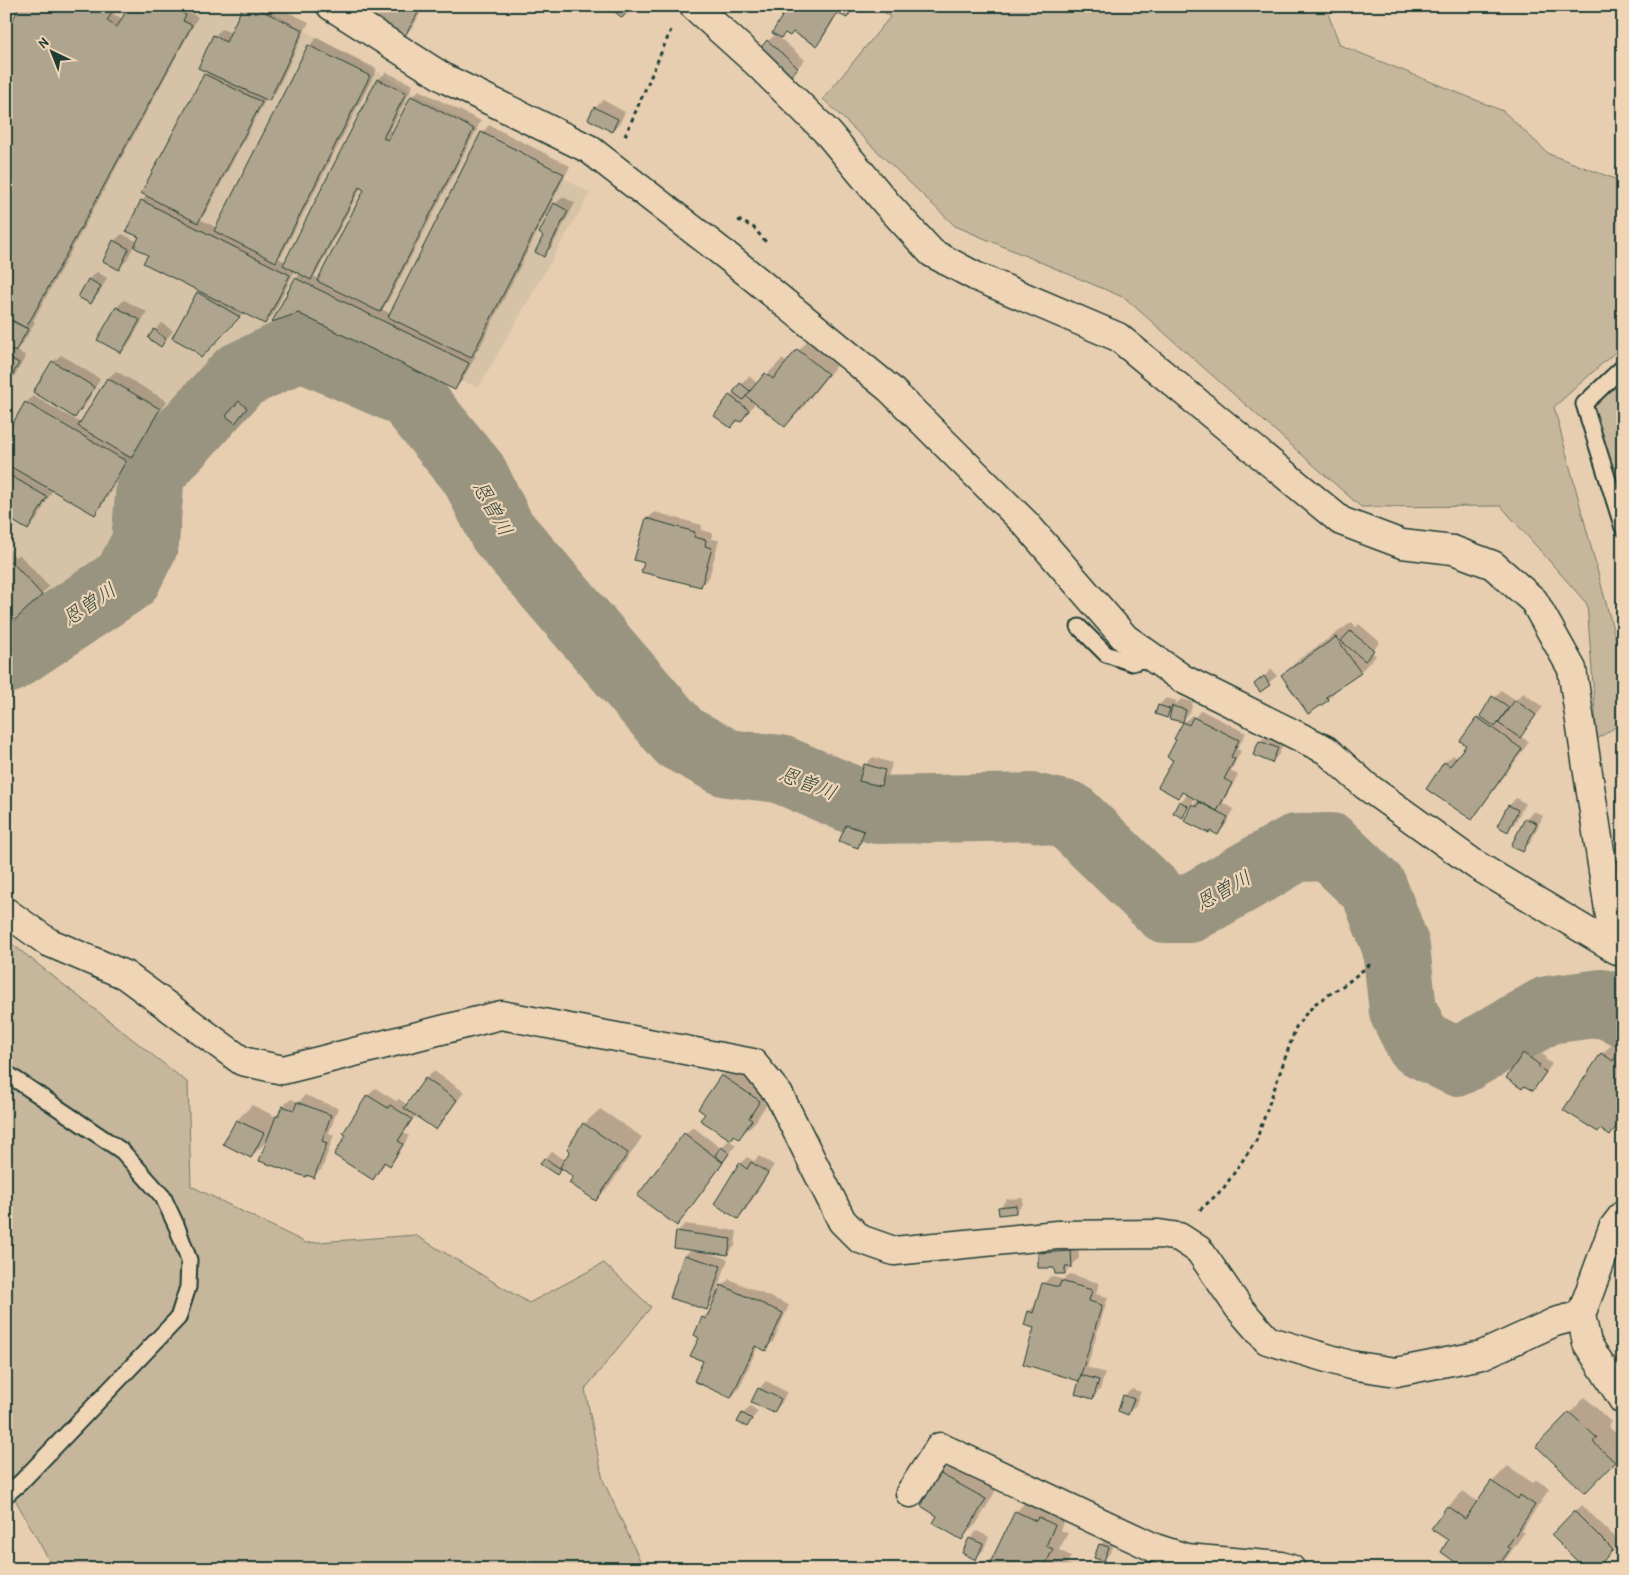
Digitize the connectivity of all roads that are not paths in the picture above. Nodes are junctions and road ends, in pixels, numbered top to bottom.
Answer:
1 (331, 6) edge
2 (694, 6) edge
3 (1623, 367) edge
4 (1623, 528) edge
5 (1079, 627) dead end
6 (1152, 657) junction
7 (6, 912) edge
8 (1618, 939) edge
9 (6, 1073) edge
10 (1623, 1215) edge
11 (1581, 1315) junction
12 (1623, 1400) edge
13 (910, 1493) dead end
14 (6, 1495) edge
15 (1291, 1569) edge

1 - 6 street
2 - 8 street
3 - 4 lane
5 - 6 lane
6 - 8 street
7 - 11 street
9 - 14 lane
10 - 11 street
11 - 12 street
13 - 15 street

